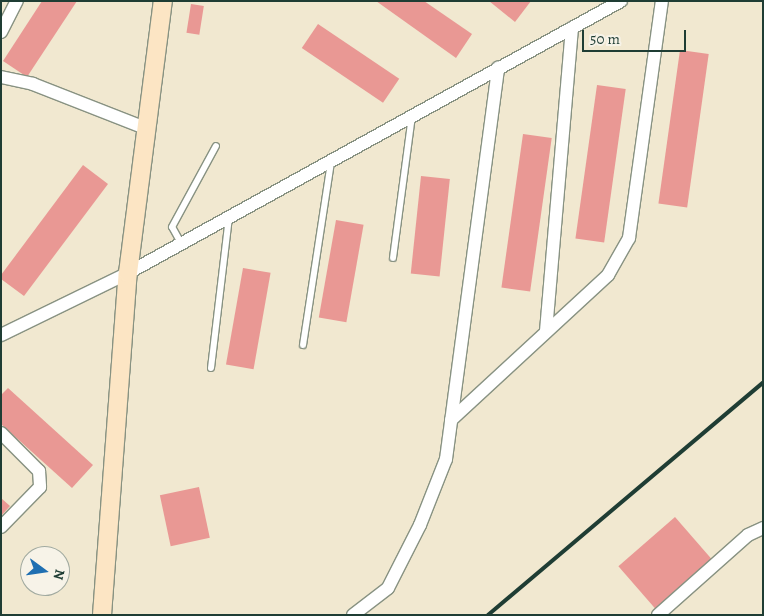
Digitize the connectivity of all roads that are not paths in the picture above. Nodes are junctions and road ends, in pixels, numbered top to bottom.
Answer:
1 (17, 1) edge
2 (162, 1) edge
3 (621, 1) edge
4 (662, 1) edge
5 (572, 28) junction
6 (1, 32) edge
7 (498, 68) junction
8 (1, 77) edge
9 (412, 115) junction
10 (148, 129) junction
11 (216, 146) dead end
12 (331, 160) junction
13 (229, 216) junction
14 (181, 244) junction
15 (393, 258) dead end
16 (128, 273) junction
17 (546, 331) junction
18 (1, 335) edge
19 (303, 345) dead end
20 (211, 368) dead end
21 (451, 420) junction
22 (1, 433) edge
23 (1, 527) edge
24 (763, 528) edge
25 (102, 615) edge
26 (353, 615) edge
27 (658, 615) edge

1 - 6 street
2 - 10 main road
3 - 5 street
4 - 17 street
5 - 7 street
5 - 17 street
7 - 9 street
7 - 21 street
8 - 10 street
9 - 12 street
9 - 15 lane
10 - 16 main road
11 - 14 lane
12 - 13 street
12 - 19 lane
13 - 14 street
13 - 20 lane
14 - 16 street
16 - 18 street
16 - 25 main road
17 - 21 street
21 - 26 street
22 - 23 street
24 - 27 street

